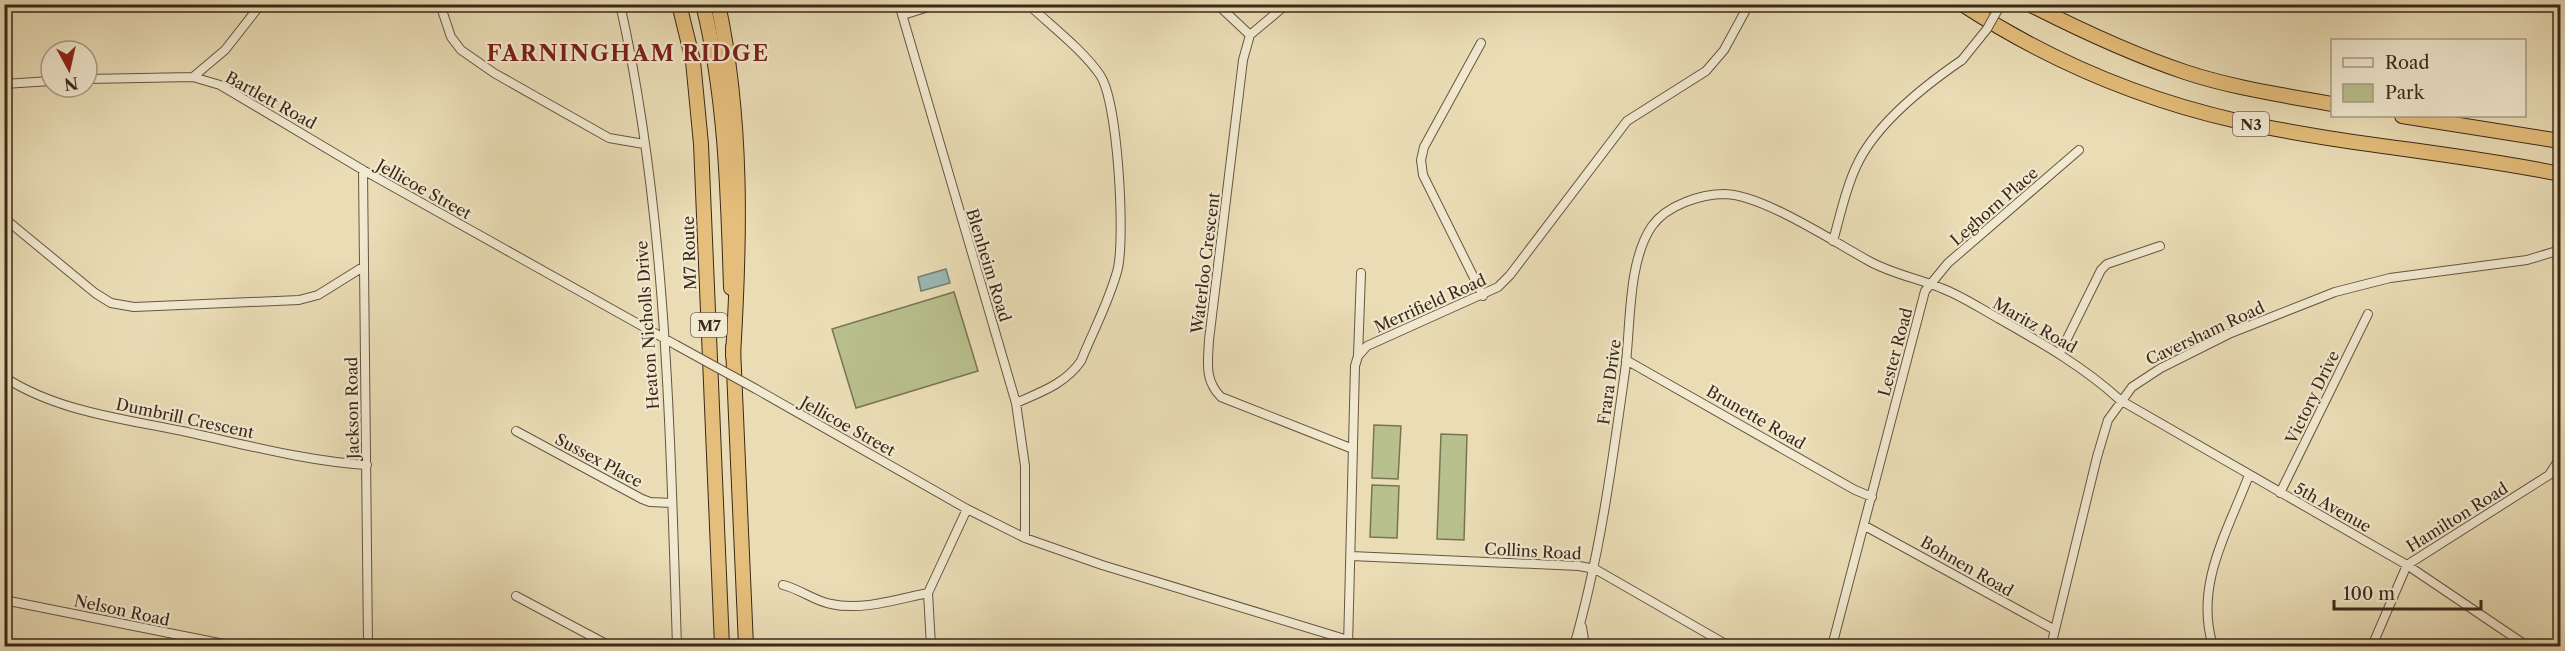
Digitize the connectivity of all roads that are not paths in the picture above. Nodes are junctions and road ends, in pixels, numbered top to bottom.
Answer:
1 (261, 4) edge
2 (440, 4) edge
3 (620, 4) edge
4 (680, 4) edge
5 (703, 4) edge
6 (718, 4) edge
7 (861, 4) edge
8 (938, 4) edge
9 (1028, 4) edge
10 (1217, 4) edge
11 (1287, 4) edge
12 (1749, 4) edge
13 (1962, 4) edge
14 (2001, 4) edge
15 (2029, 4) edge
16 (900, 5) edge
17 (903, 15) junction
18 (1250, 35) junction
19 (1481, 43) dead end
20 (193, 77) junction
21 (99, 79) edge
22 (39, 82) edge
23 (4, 84) edge
24 (2331, 104) edge
25 (2408, 117) edge
26 (2560, 141) edge
27 (644, 144) junction
28 (2079, 150) dead end
29 (363, 170) junction
30 (2560, 174) edge
31 (4, 218) edge
32 (1833, 242) junction
33 (2160, 246) dead end
34 (2560, 250) edge
35 (363, 267) junction
36 (1361, 273) dead end
37 (1929, 284) junction
38 (1483, 296) junction
39 (2368, 314) dead end
40 (664, 339) junction
41 (2060, 353) junction
42 (733, 356) junction
43 (1358, 356) junction
44 (1626, 360) junction
45 (4, 376) edge
46 (2120, 400) junction
47 (1016, 403) junction
48 (516, 431) dead end
49 (1353, 449) junction
50 (2560, 458) edge
51 (367, 465) junction
52 (2248, 475) junction
53 (2280, 493) junction
54 (1872, 497) junction
55 (672, 503) junction
56 (968, 509) junction
57 (1865, 526) junction
58 (1025, 538) junction
59 (1352, 556) junction
60 (2407, 565) junction
61 (1595, 569) junction
62 (783, 585) dead end
63 (928, 593) junction
64 (516, 596) dead end
65 (4, 600) edge
66 (1581, 623) junction
67 (2055, 630) junction
68 (1348, 644) edge
69 (234, 646) edge
70 (368, 646) edge
71 (610, 646) edge
72 (677, 646) edge
73 (722, 646) edge
74 (746, 646) edge
75 (931, 646) edge
76 (1359, 646) edge
77 (1574, 646) edge
78 (1585, 646) edge
79 (1729, 646) edge
80 (1832, 646) edge
81 (2051, 646) edge
82 (2213, 646) edge
83 (2373, 646) edge
84 (2527, 646) edge

1 - 20 street
2 - 27 street
3 - 27 street, Heaton Nicholls Drive
4 - 73 highway, M7 Route / M7
5 - 42 highway, M7
6 - 42 highway
7 - 16 street
8 - 17 street
9 - 47 street
10 - 18 street
11 - 18 street
12 - 38 street, Merrifield Road
13 - 30 highway, N3
14 - 32 street, bridge
15 - 24 highway, N3
16 - 17 street, Blenheim Road
17 - 47 street, Blenheim Road
18 - 49 street, Waterloo Crescent
19 - 38 street
20 - 21 street, Bartlett Road
20 - 29 street, Bartlett Road
22 - 23 street
25 - 26 highway
27 - 40 street, Heaton Nicholls Drive
28 - 37 street, Leghorn Place
29 - 35 street, Jackson Road
29 - 40 street, Jellicoe Street
31 - 35 street
32 - 37 street
32 - 44 street, Frara Drive
33 - 41 street
34 - 46 street, Caversham Road
35 - 51 street, Jackson Road
36 - 43 street
37 - 41 street, Maritz Road
37 - 54 street, Lester Road
38 - 43 street, Merrifield Road
39 - 53 street, Victory Drive
40 - 55 street, Heaton Nicholls Drive
40 - 56 street, Jellicoe Street, bridge
41 - 46 street, Maritz Road
42 - 74 highway, M7
43 - 49 street
44 - 54 street, Brunette Road
44 - 61 street, Frara Drive
45 - 51 street, Dumbrill Crescent
46 - 52 street, 5th Avenue
46 - 67 street, Caversham Road
47 - 58 street, Blenheim Road
48 - 55 street, Sussex Place
49 - 59 street
50 - 60 street, Hamilton Road
51 - 70 street, Jackson Road
52 - 53 street, 5th Avenue
52 - 82 street
53 - 60 street, 5th Avenue
54 - 57 street, Lester Road
55 - 72 street, Heaton Nicholls Drive
56 - 58 street, Jellicoe Street
56 - 63 street
57 - 67 street, Bohnen Road
57 - 80 street, Lester Road
58 - 68 street, Jellicoe Street
59 - 61 street, Collins Road
59 - 68 street
60 - 83 street, Hamilton Road
60 - 84 street, 5th Avenue
61 - 66 street, Frara Drive
61 - 79 street, Collins Road
62 - 63 street
63 - 75 street
64 - 71 street
65 - 69 street, Nelson Road
66 - 77 street, Frara Drive
66 - 78 street, Frara Drive
67 - 81 street, Caversham Road
68 - 76 street, Jellicoe Street

